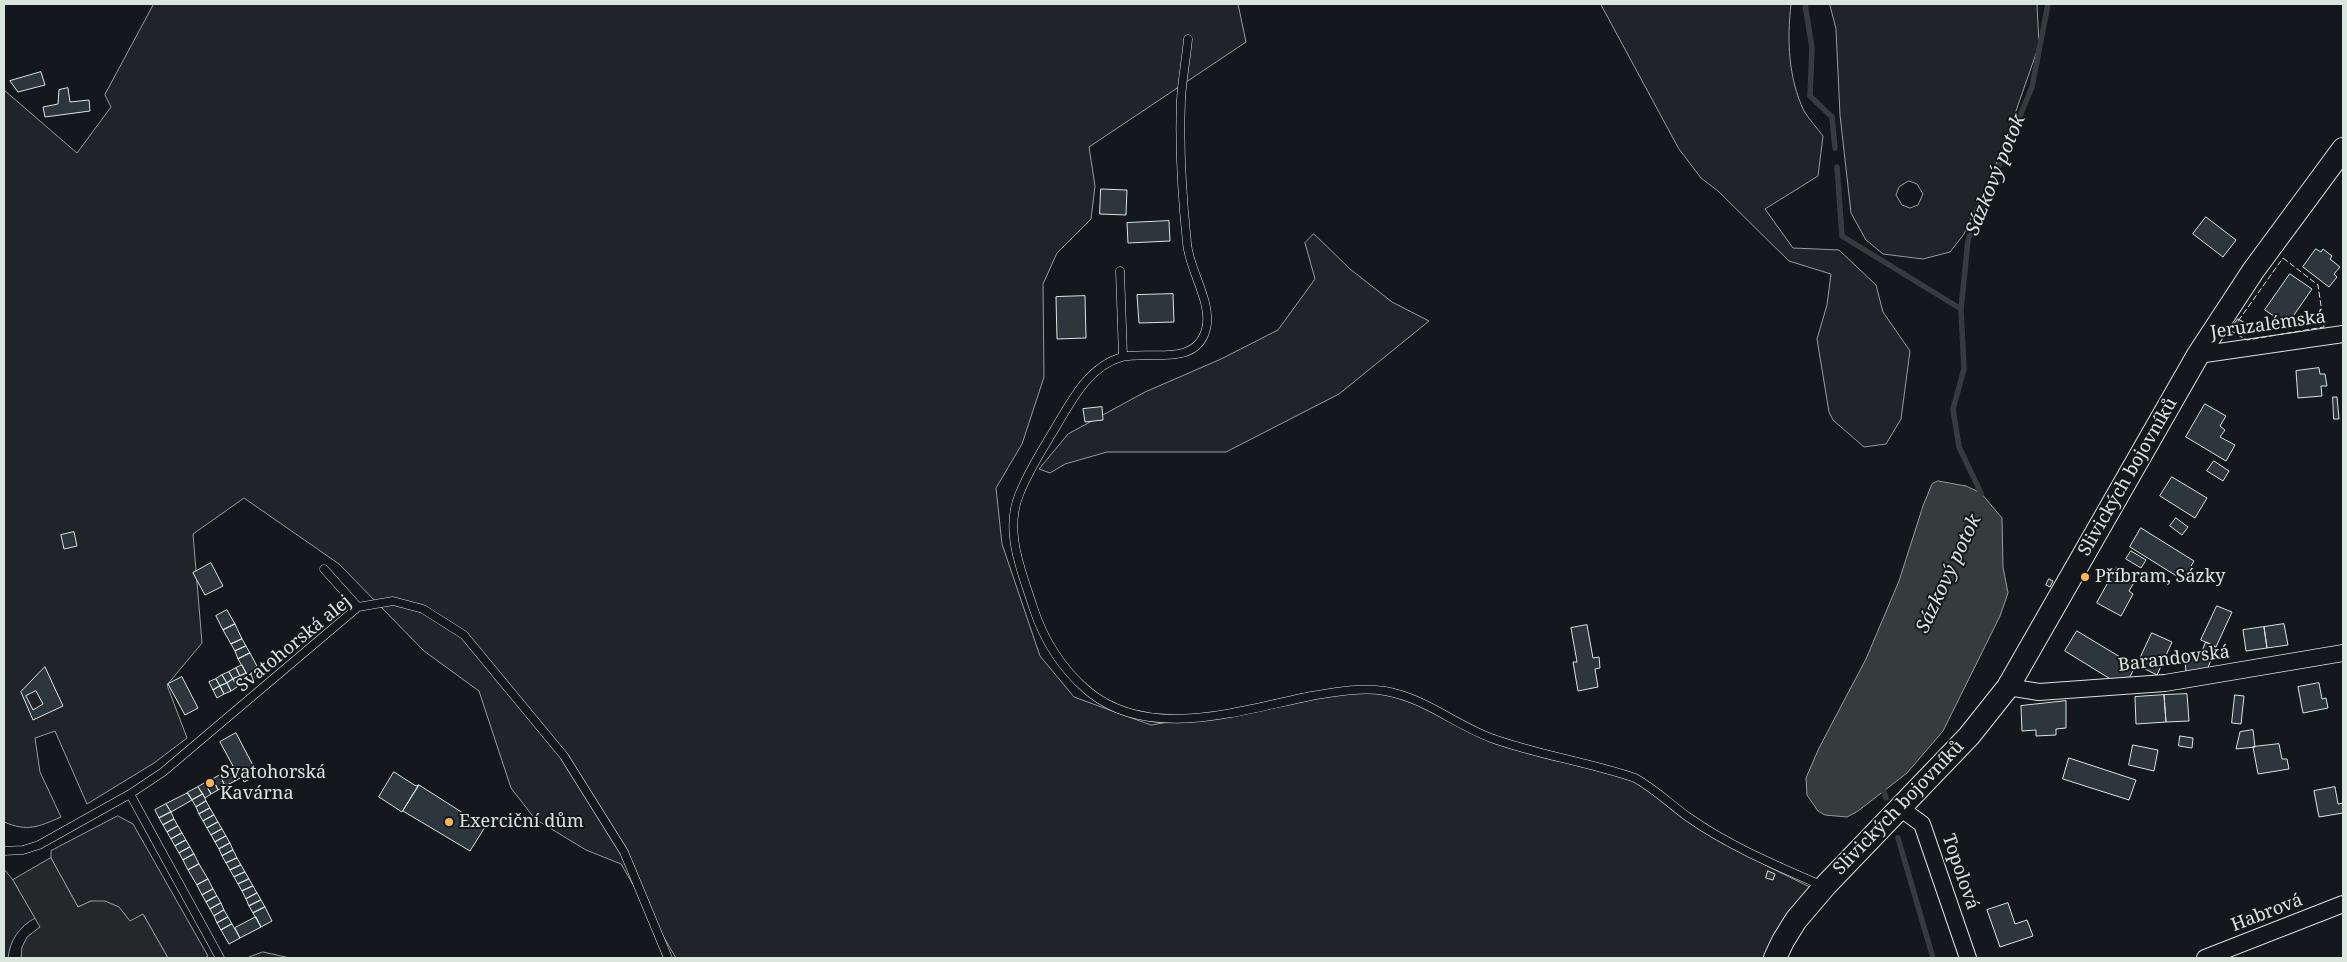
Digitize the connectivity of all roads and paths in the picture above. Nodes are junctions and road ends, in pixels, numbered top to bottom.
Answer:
1 (1188, 40) dead end
2 (2343, 149) edge
3 (1120, 271) dead end
4 (2343, 334) edge
5 (2198, 355) junction
6 (1123, 356) junction
7 (324, 568) dead end
8 (358, 607) junction
9 (2343, 652) edge
10 (2008, 687) junction
11 (130, 794) junction
12 (1900, 808) junction
13 (4, 851) edge
14 (1825, 886) junction
15 (2343, 904) edge
16 (220, 958) edge
17 (668, 958) edge
18 (1775, 958) edge
19 (1968, 958) edge
20 (2205, 958) edge

1 - 6 lane
2 - 5 street, Slivických bojovníků
3 - 6 lane
4 - 5 street, Jeruzalémská
5 - 10 street, Slivických bojovníků
6 - 14 lane
7 - 8 lane
8 - 11 lane, Svatohorská alej
8 - 17 lane, Svatohorská alej
9 - 10 street, Barandovská
10 - 12 street, Slivických bojovníků
11 - 13 lane, Svatohorská alej
11 - 16 lane
12 - 14 street, Slivických bojovníků
12 - 19 street, Topolová
14 - 18 street, Slivických bojovníků
15 - 20 street, Habrová

